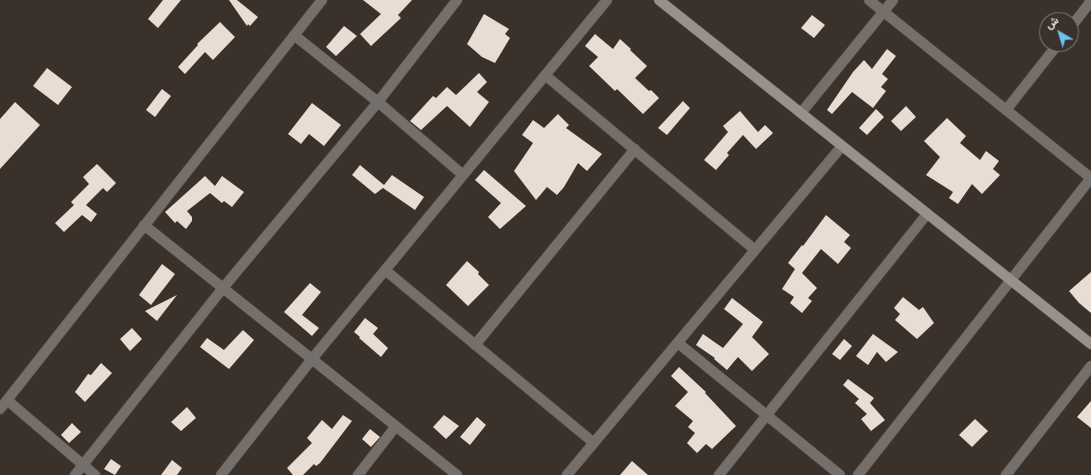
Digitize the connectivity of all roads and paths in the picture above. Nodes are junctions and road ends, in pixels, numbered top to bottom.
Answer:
1 (322, 0) edge
2 (457, 0) edge
3 (607, 0) edge
4 (659, 0) edge
5 (869, 0) edge
6 (893, 0) edge
7 (1091, 1) edge
8 (884, 12) junction
9 (1079, 17) edge
10 (294, 35) junction
11 (1052, 52) edge
12 (545, 75) junction
13 (378, 102) junction
14 (1006, 110) junction
15 (801, 114) junction
16 (842, 146) junction
17 (634, 149) junction
18 (463, 175) junction
19 (1091, 178) edge
20 (927, 214) junction
21 (144, 225) junction
22 (755, 250) junction
23 (384, 270) junction
24 (1011, 281) junction
25 (223, 288) junction
26 (678, 342) junction
27 (1091, 344) edge
28 (475, 345) junction
29 (312, 359) junction
30 (1091, 366) edge
31 (7, 400) junction
32 (0, 409) edge
33 (767, 415) junction
34 (396, 426) junction
35 (594, 443) junction
36 (83, 465) junction
37 (75, 475) edge
38 (95, 475) edge
39 (221, 475) edge
40 (358, 475) edge
41 (458, 475) edge
42 (568, 475) edge
43 (720, 475) edge
44 (840, 475) edge
45 (858, 475) edge
46 (1006, 475) edge

1 - 10 street
2 - 13 street
3 - 12 street
4 - 15 main road
5 - 8 street
6 - 8 street
7 - 9 street
8 - 14 street
8 - 15 street
10 - 13 street
10 - 21 street
11 - 14 street
12 - 17 street
12 - 18 street
13 - 18 street
13 - 25 street
14 - 19 street
15 - 16 main road
16 - 20 main road
16 - 22 street
17 - 22 street
17 - 28 street
18 - 23 street
19 - 24 street
20 - 24 main road
20 - 33 street
21 - 25 street
21 - 31 street
22 - 26 street
23 - 28 street
23 - 29 street
24 - 27 main road
24 - 45 street
25 - 29 street
25 - 36 street
26 - 33 street
26 - 35 street
28 - 35 street
29 - 34 street
29 - 39 street
30 - 46 street
31 - 32 street
31 - 36 street
33 - 43 street
33 - 44 street
34 - 40 street
34 - 41 street
35 - 42 street
36 - 37 street
36 - 38 street

